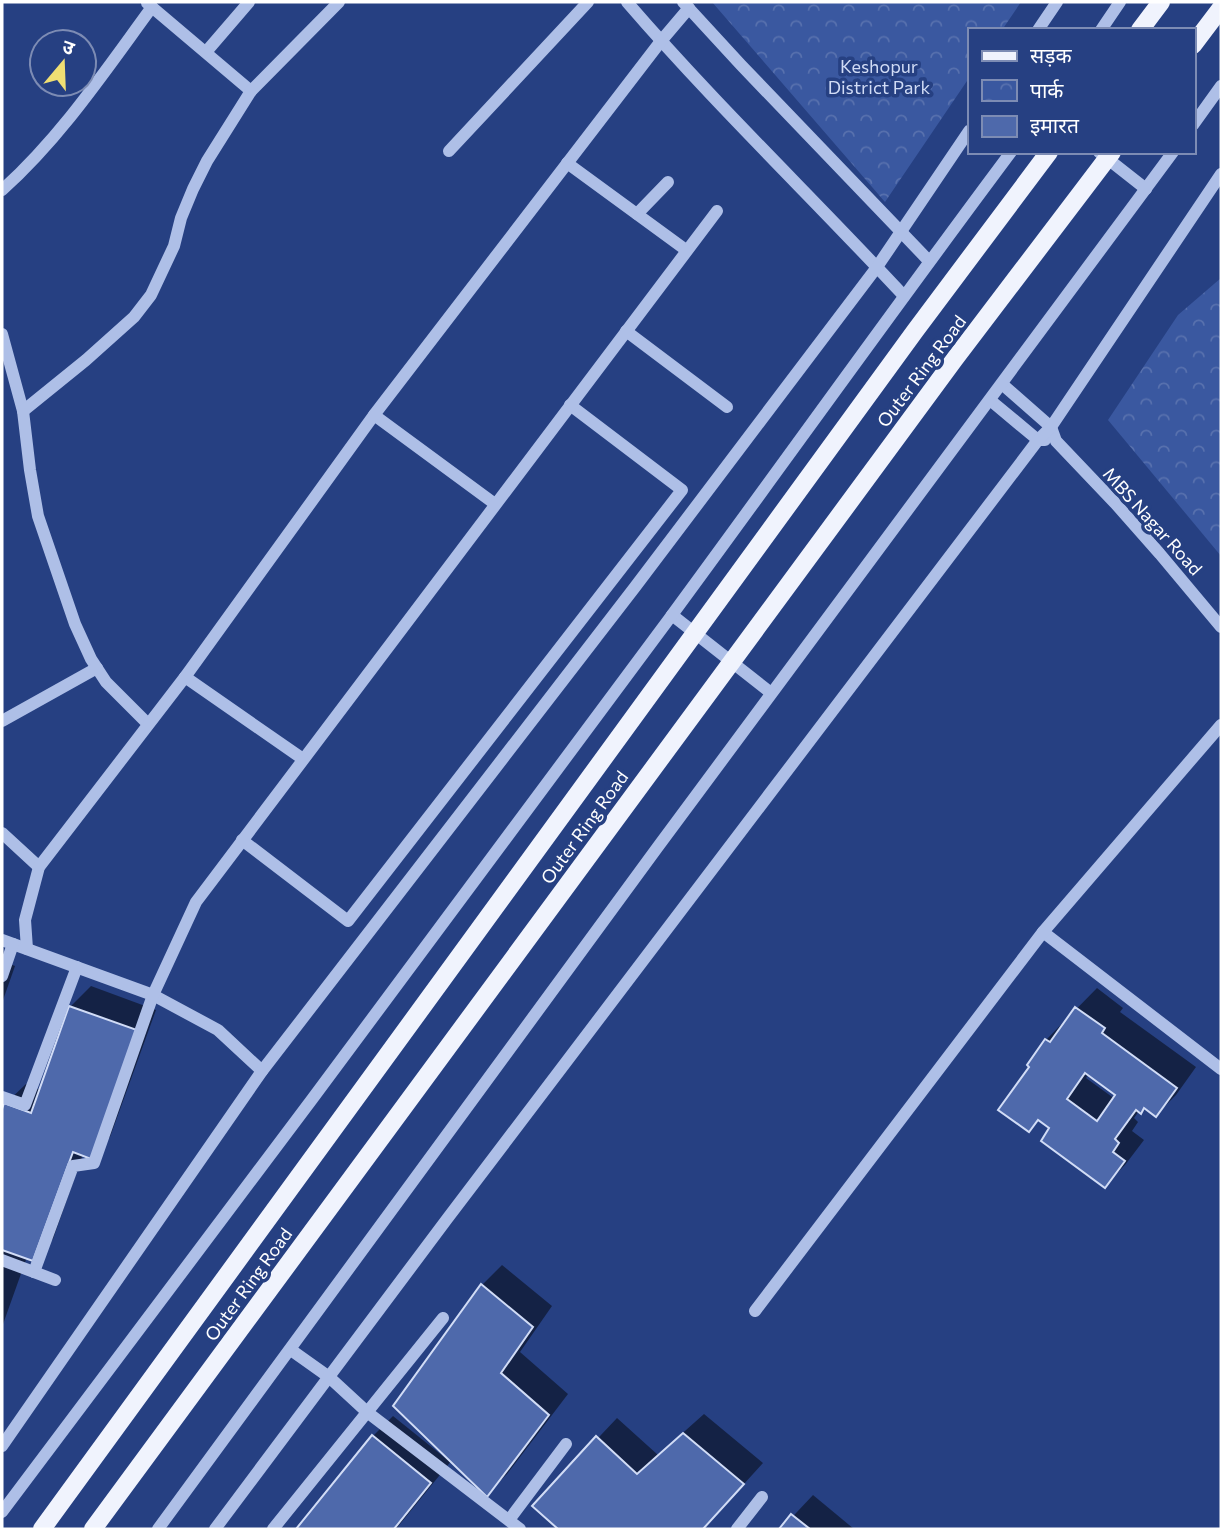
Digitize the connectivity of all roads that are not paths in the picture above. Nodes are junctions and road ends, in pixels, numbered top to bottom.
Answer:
1 (250, 2) edge
2 (339, 2) edge
3 (588, 2) edge
4 (627, 2) edge
5 (1057, 2) edge
6 (1120, 2) edge
7 (1161, 2) edge
8 (149, 4) edge
9 (686, 5) edge
10 (1221, 8) edge
11 (1039, 28) edge
12 (1102, 28) edge
13 (1142, 28) edge
14 (662, 41) junction
15 (1195, 42) edge
16 (206, 52) junction
17 (1221, 86) edge
18 (251, 91) junction
19 (1195, 122) edge
20 (968, 132) edge
21 (449, 151) dead end
22 (1009, 154) edge
23 (1048, 154) edge
24 (1102, 154) edge
25 (1110, 154) edge
26 (1172, 154) edge
27 (567, 163) junction
28 (1221, 174) edge
29 (668, 182) dead end
30 (1146, 189) junction
31 (2, 190) edge
32 (717, 211) dead end
33 (637, 214) junction
34 (901, 232) junction
35 (686, 250) junction
36 (929, 261) junction
37 (877, 267) junction
38 (904, 296) junction
39 (626, 331) junction
40 (2, 334) edge
41 (1002, 384) junction
42 (990, 400) junction
43 (569, 405) junction
44 (727, 407) dead end
45 (23, 411) junction
46 (374, 415) junction
47 (1051, 427) junction
48 (1038, 440) junction
49 (1056, 441) junction
50 (495, 504) junction
51 (672, 615) junction
52 (1221, 627) edge
53 (97, 668) junction
54 (185, 677) junction
55 (771, 693) junction
56 (2, 721) edge
57 (148, 724) junction
58 (1221, 725) edge
59 (303, 759) junction
60 (2, 833) edge
61 (242, 840) junction
62 (38, 867) junction
63 (1043, 932) junction
64 (7, 942) edge
65 (27, 949) junction
66 (77, 968) junction
67 (2, 976) edge
68 (153, 995) junction
69 (1221, 1069) edge
70 (262, 1071) junction
71 (2, 1097) edge
72 (2, 1260) edge
73 (34, 1272) junction
74 (55, 1280) dead end
75 (755, 1311) dead end
76 (443, 1318) dead end
77 (290, 1350) junction
78 (329, 1377) junction
79 (367, 1412) junction
80 (566, 1444) dead end
81 (2, 1446) edge
82 (762, 1497) dead end
83 (2, 1512) edge
84 (509, 1520) junction
85 (42, 1529) edge
86 (93, 1529) edge
87 (158, 1529) edge
88 (215, 1529) edge
89 (273, 1529) edge
90 (520, 1529) edge
91 (737, 1529) edge

1 - 16 street
2 - 18 street
3 - 21 street
4 - 14 street
5 - 11 street
6 - 12 street
7 - 13 main road
8 - 16 street
8 - 31 street
9 - 14 street
9 - 34 street
10 - 15 main road
14 - 27 street
14 - 37 street
16 - 18 street
17 - 19 street
18 - 45 street
20 - 34 street
22 - 36 street
23 - 85 main road, Outer Ring Road
24 - 30 street
25 - 86 main road, Outer Ring Road
26 - 30 street
27 - 33 street
27 - 46 street
28 - 47 street
29 - 33 street
30 - 41 street
32 - 35 street
33 - 35 street
34 - 36 street
34 - 37 street
35 - 39 street
36 - 38 street
37 - 38 street
37 - 70 street
38 - 51 street
39 - 43 street
39 - 44 street
40 - 45 street
41 - 42 street
41 - 47 street, MBS Nagar Road
42 - 48 street
42 - 55 street
43 - 50 street
43 - 61 street
45 - 53 street
46 - 50 street
46 - 54 street
47 - 48 street
47 - 49 street, MBS Nagar Road
48 - 49 street
48 - 78 street
49 - 52 street, MBS Nagar Road
50 - 59 street
51 - 55 street
51 - 83 street
53 - 56 street
53 - 57 street
54 - 57 street
54 - 59 street
55 - 77 street
57 - 62 street
58 - 63 street
59 - 61 street
60 - 62 street
61 - 68 street
62 - 65 street
63 - 69 street
63 - 75 street
64 - 65 street
64 - 67 street
65 - 66 street
66 - 68 street
66 - 71 street
68 - 70 street
68 - 73 street
70 - 81 street
72 - 73 street
73 - 74 street
76 - 79 street
77 - 78 street
77 - 87 street
78 - 79 street
78 - 88 street
79 - 84 street
79 - 89 street
80 - 84 street
82 - 91 street
84 - 90 street

